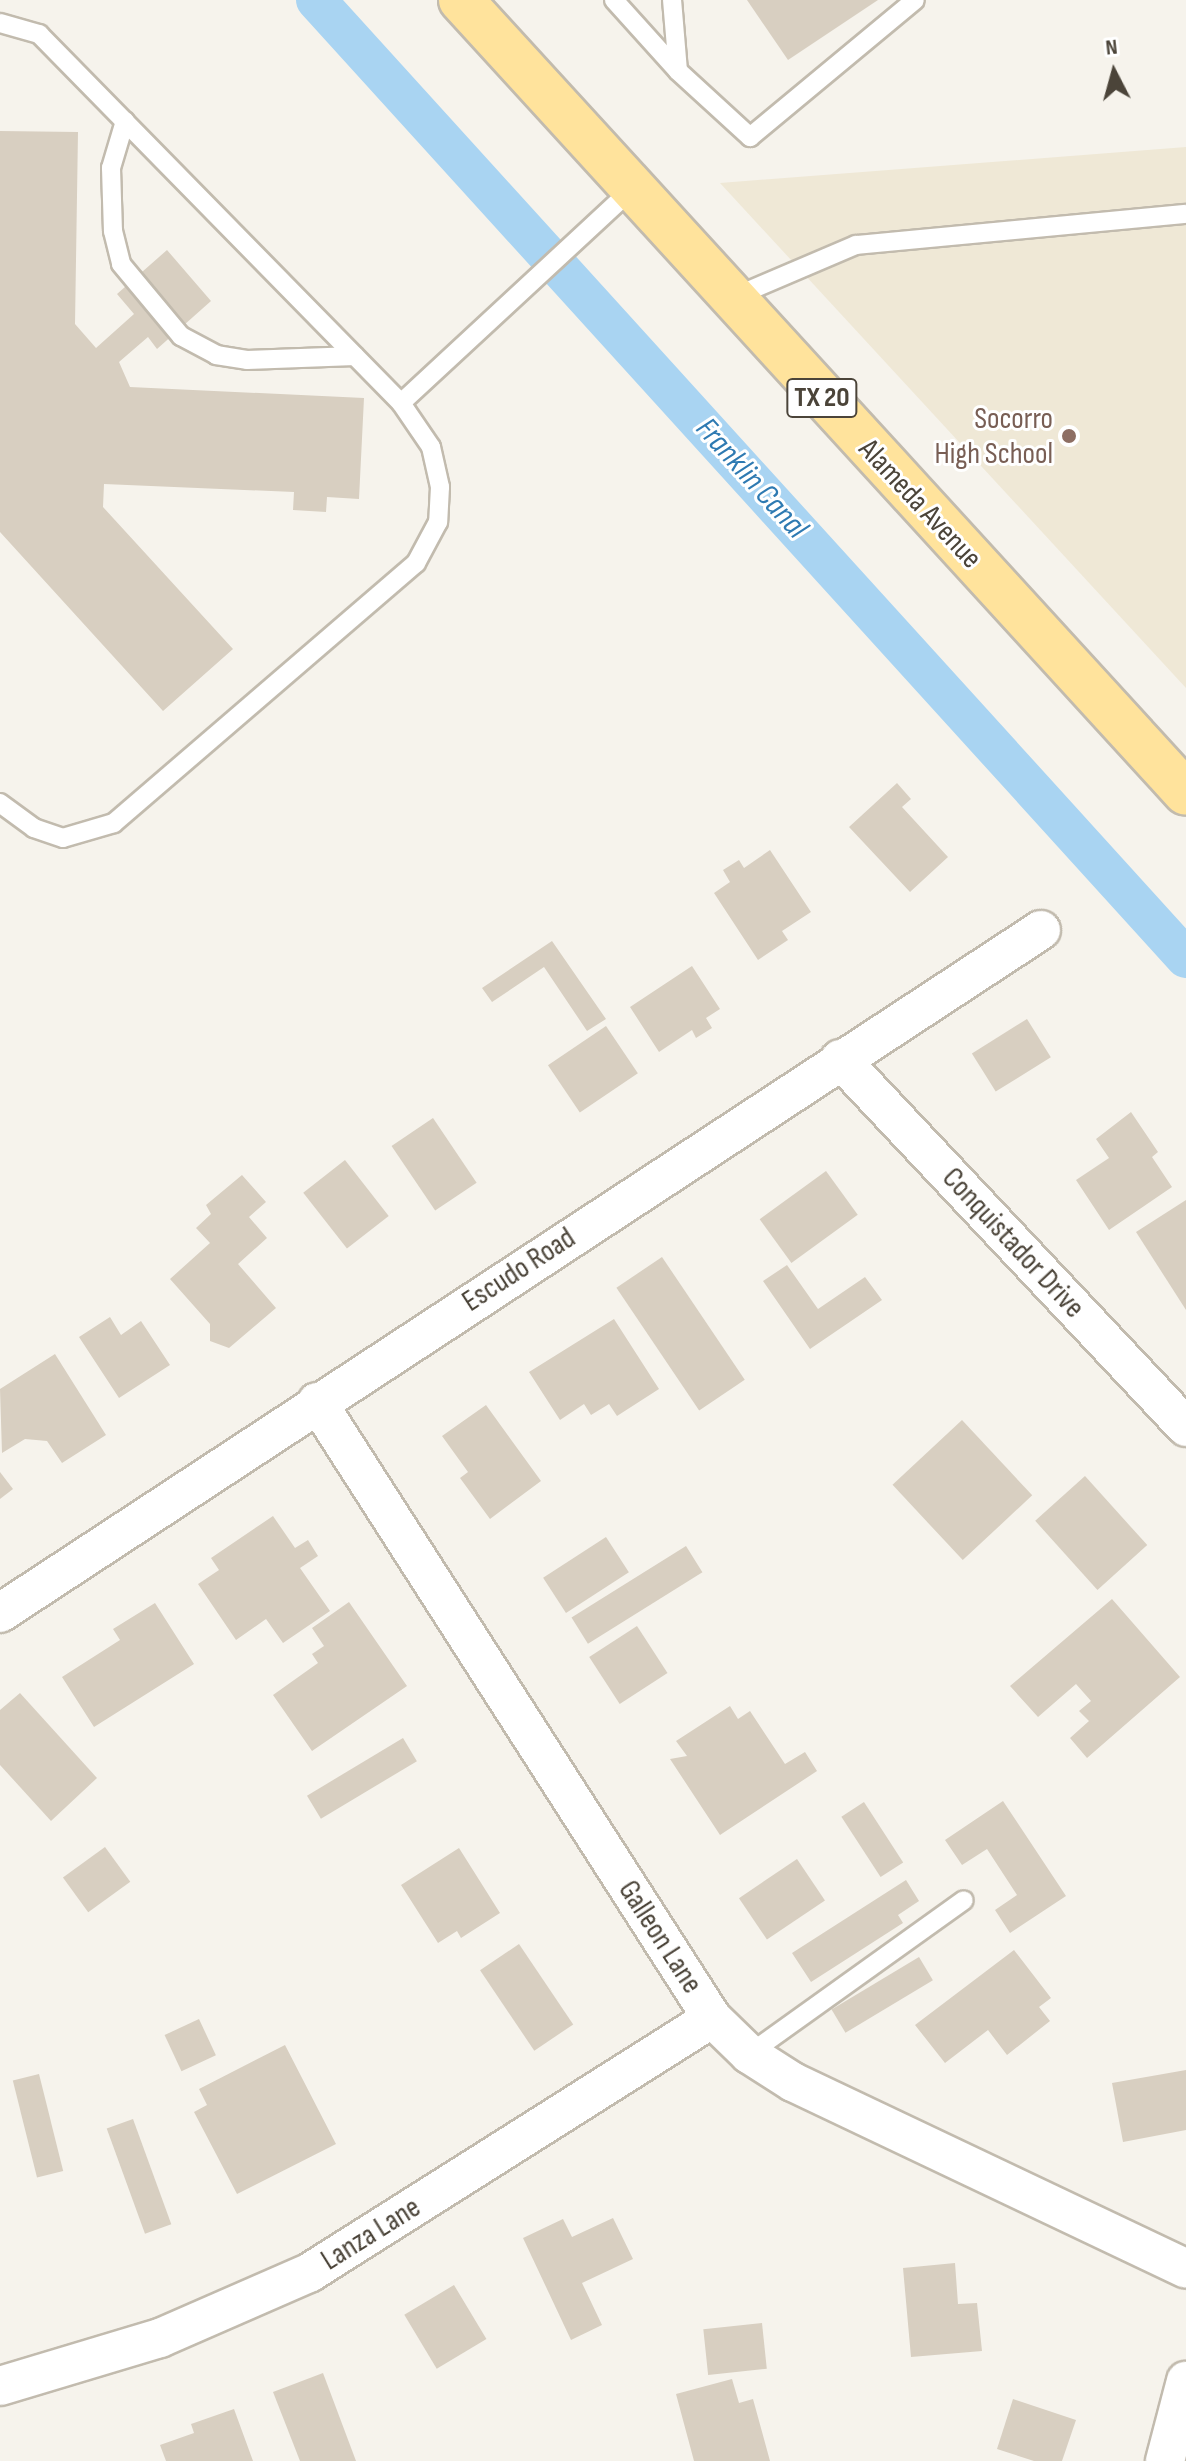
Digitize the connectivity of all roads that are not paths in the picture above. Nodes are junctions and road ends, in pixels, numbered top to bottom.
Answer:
1 (461, 0) edge
2 (614, 0) edge
3 (672, 0) edge
4 (915, 0) edge
5 (0, 23) edge
6 (678, 71) junction
7 (125, 121) junction
8 (632, 189) junction
9 (1186, 214) edge
10 (731, 298) junction
11 (355, 356) junction
12 (401, 403) junction
13 (1186, 793) edge
14 (0, 803) edge
15 (1041, 930) dead end
16 (840, 1059) junction
17 (317, 1402) junction
18 (1186, 1427) edge
19 (0, 1613) edge
20 (964, 1900) dead end
21 (712, 2018) junction
22 (749, 2054) junction
23 (1186, 2269) edge
24 (1186, 2381) edge
25 (0, 2386) edge
26 (1165, 2461) edge

1 - 8 main road, Alameda Avenue / TX 20
2 - 6 lane
3 - 6 lane
4 - 6 lane
5 - 7 lane
7 - 11 lane
7 - 11 lane
8 - 10 main road, Alameda Avenue / TX 20
8 - 12 lane
9 - 10 lane
10 - 13 main road, Alameda Avenue / TX 20
11 - 12 lane
12 - 14 lane
15 - 16 street, Escudo Road
16 - 17 street, Escudo Road
16 - 18 street, Conquistador Drive
17 - 19 street, Escudo Road
17 - 21 street, Galleon Lane
20 - 22 lane
21 - 22 street, Galleon Lane
21 - 25 street, Lanza Lane
22 - 23 street, Galleon Lane
24 - 26 street

